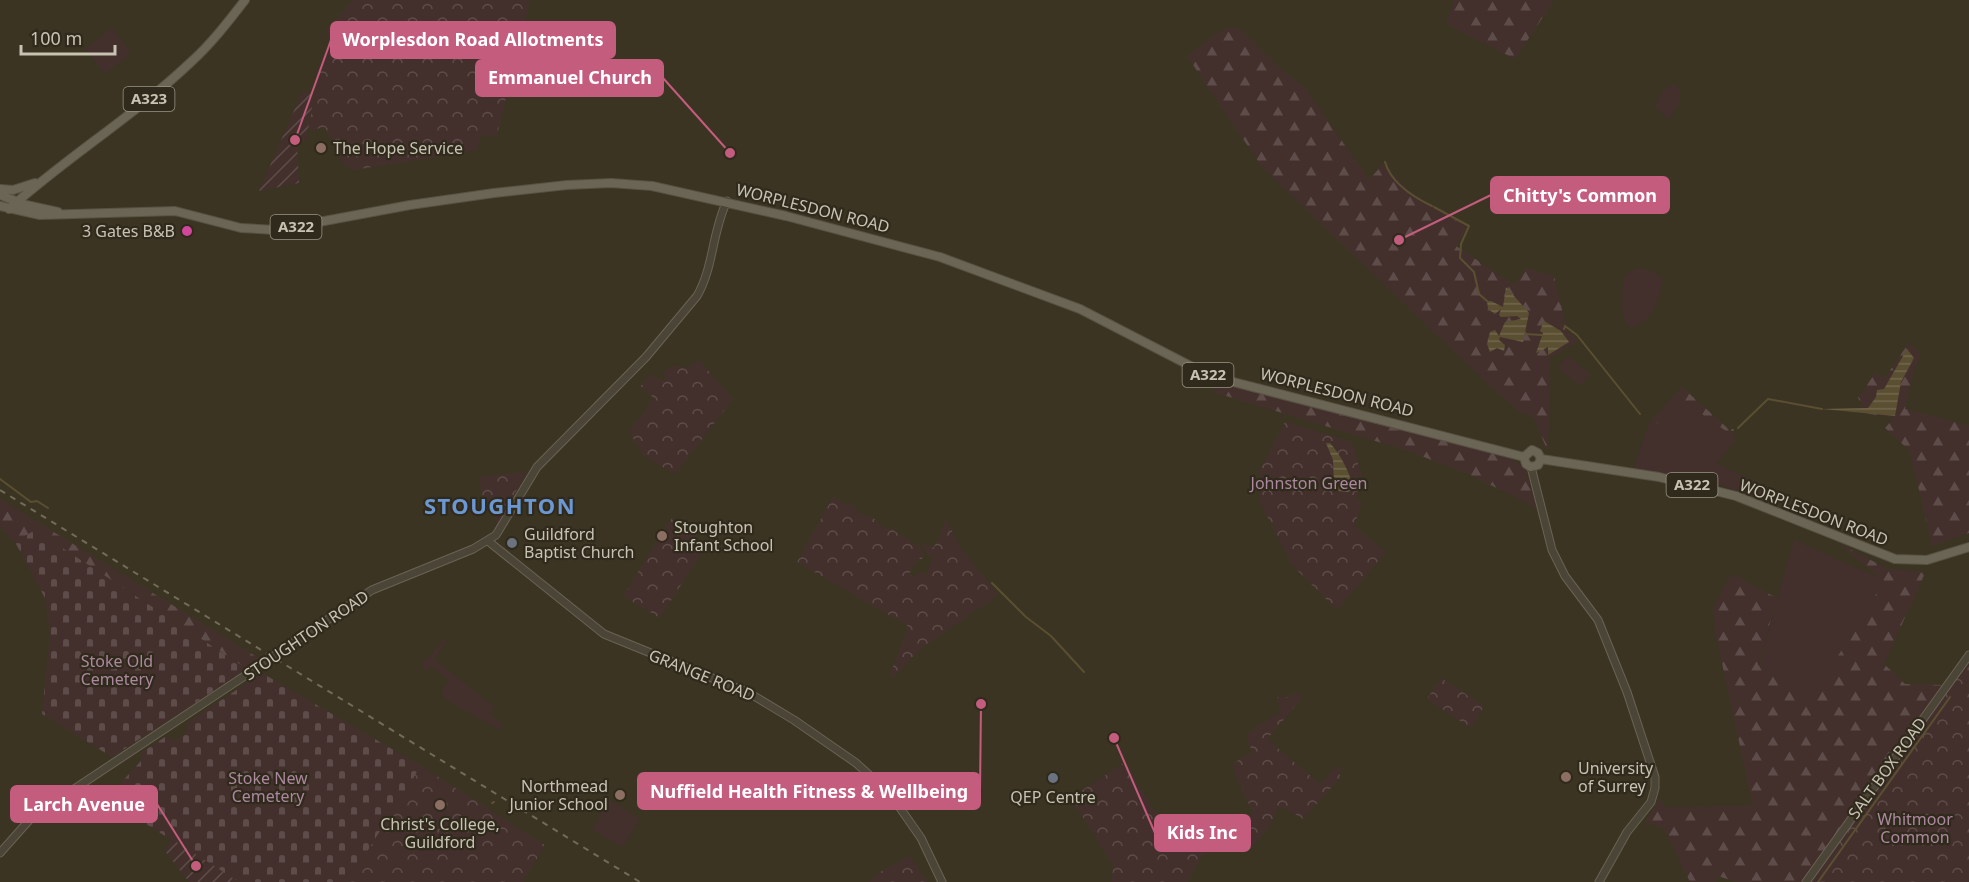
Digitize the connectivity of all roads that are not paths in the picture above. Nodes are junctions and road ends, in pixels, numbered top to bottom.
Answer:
1 (245, 0) edge
2 (38, 182) junction
3 (0, 189) edge
4 (0, 195) edge
5 (727, 201) junction
6 (17, 202) junction
7 (4, 208) edge
8 (43, 209) junction
9 (64, 214) junction
10 (1524, 457) junction
11 (1541, 459) junction
12 (1531, 467) junction
13 (488, 541) junction
14 (1969, 547) edge
15 (1969, 655) edge
16 (0, 853) edge
17 (942, 882) edge
18 (1599, 882) edge
19 (1806, 882) edge

1 - 2 main road, A323
2 - 3 main road
2 - 6 main road
2 - 8 main road
4 - 6 main road, WORPLESDON ROAD
5 - 9 main road, WORPLESDON ROAD / A322
5 - 10 main road, WORPLESDON ROAD / A322
5 - 13 street, STOUGHTON ROAD
6 - 7 main road
6 - 8 main road, WORPLESDON ROAD
7 - 9 main road, WORPLESDON ROAD
8 - 9 main road, WORPLESDON ROAD
10 - 11 main road
10 - 12 main road
11 - 12 main road
11 - 14 main road, WORPLESDON ROAD / A322
12 - 18 street
13 - 16 street, STOUGHTON ROAD, bridge
13 - 17 street, GRANGE ROAD
15 - 19 street, SALT BOX ROAD

